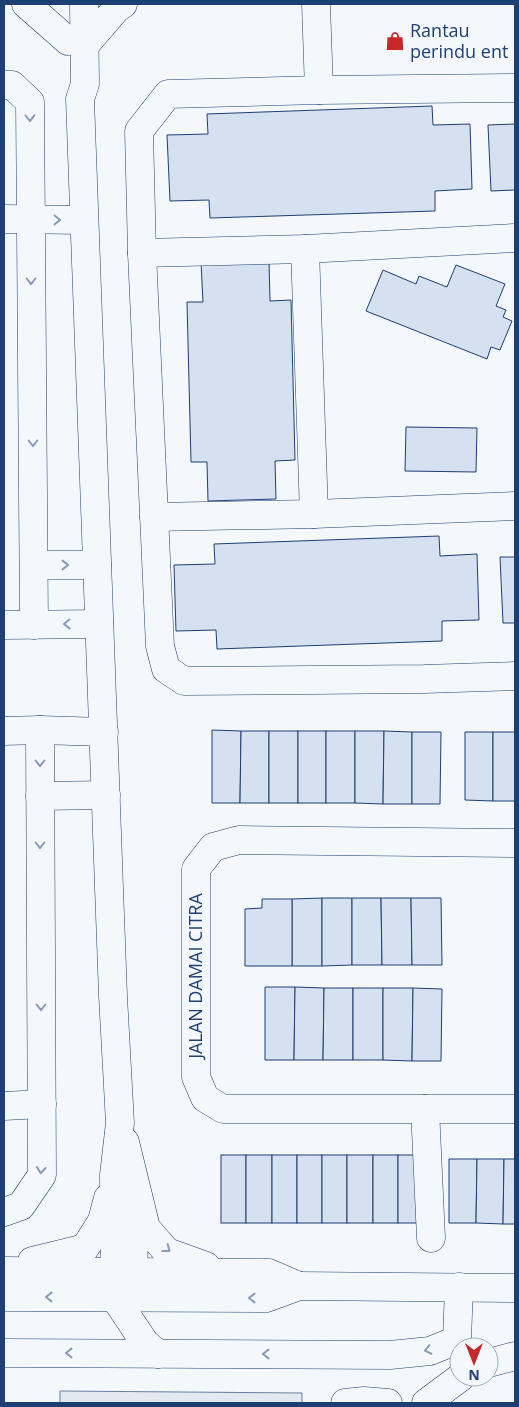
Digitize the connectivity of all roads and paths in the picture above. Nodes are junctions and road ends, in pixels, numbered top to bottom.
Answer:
1 (26, 4) edge
2 (67, 4) edge
3 (84, 4) edge
4 (123, 4) edge
5 (316, 4) edge
6 (77, 43) junction
7 (4, 85) edge
8 (515, 88) edge
9 (319, 90) junction
10 (4, 219) edge
11 (31, 219) junction
12 (84, 220) junction
13 (515, 238) edge
14 (306, 249) junction
15 (142, 253) junction
16 (515, 506) edge
17 (314, 514) junction
18 (154, 517) junction
19 (34, 565) junction
20 (97, 565) junction
21 (99, 624) junction
22 (4, 625) edge
23 (34, 625) junction
24 (515, 676) edge
25 (40, 730) junction
26 (4, 731) edge
27 (104, 732) junction
28 (106, 795) junction
29 (40, 796) junction
30 (515, 843) edge
31 (42, 1104) junction
32 (4, 1106) edge
33 (425, 1109) junction
34 (515, 1109) edge
35 (123, 1175) junction
36 (4, 1212) edge
37 (432, 1238) dead end
38 (4, 1266) edge
39 (4, 1271) edge
40 (227, 1273) junction
41 (299, 1286) junction
42 (459, 1287) junction
43 (515, 1288) edge
44 (125, 1291) junction
45 (4, 1297) edge
46 (458, 1337) edge
47 (449, 1346) edge
48 (4, 1353) edge
49 (96, 1353) junction
50 (158, 1354) junction
51 (515, 1356) edge
52 (499, 1360) edge
53 (449, 1386) edge
54 (344, 1403) edge
55 (388, 1403) edge
56 (426, 1403) edge

1 - 6 street
2 - 6 street
3 - 6 street
4 - 6 street
5 - 9 street
6 - 12 street
7 -> 11 street
8 - 9 street
9 - 15 street
10 - 11 street
11 -> 12 street
11 -> 19 street
12 - 20 street
13 - 14 street
14 - 15 street
14 - 17 street
15 - 18 street
16 - 17 street
17 - 18 street
18 - 24 street
19 -> 20 street
19 - 23 street
20 - 21 street
21 -> 23 street
21 - 27 street
22 - 23 street
25 - 26 street
25 - 27 street
25 -> 29 street
27 - 28 street
28 - 29 street
28 - 35 street
29 -> 31 street
30 - 33 street, JALAN DAMAI CITRA
31 - 32 street
31 -> 36 street
33 - 34 street, JALAN DAMAI CITRA
33 - 37 street
35 - 38 street
35 -> 40 street
35 - 44 street
39 - 44 street
40 - 41 street
40 - 44 street
41 - 42 street
41 -> 44 street
42 - 43 street
42 - 46 street
44 -> 45 street
44 - 49 street
44 - 50 street
47 -> 50 street
49 -> 48 street
49 - 50 street
51 - 52 street
53 - 56 street
54 - 55 street

